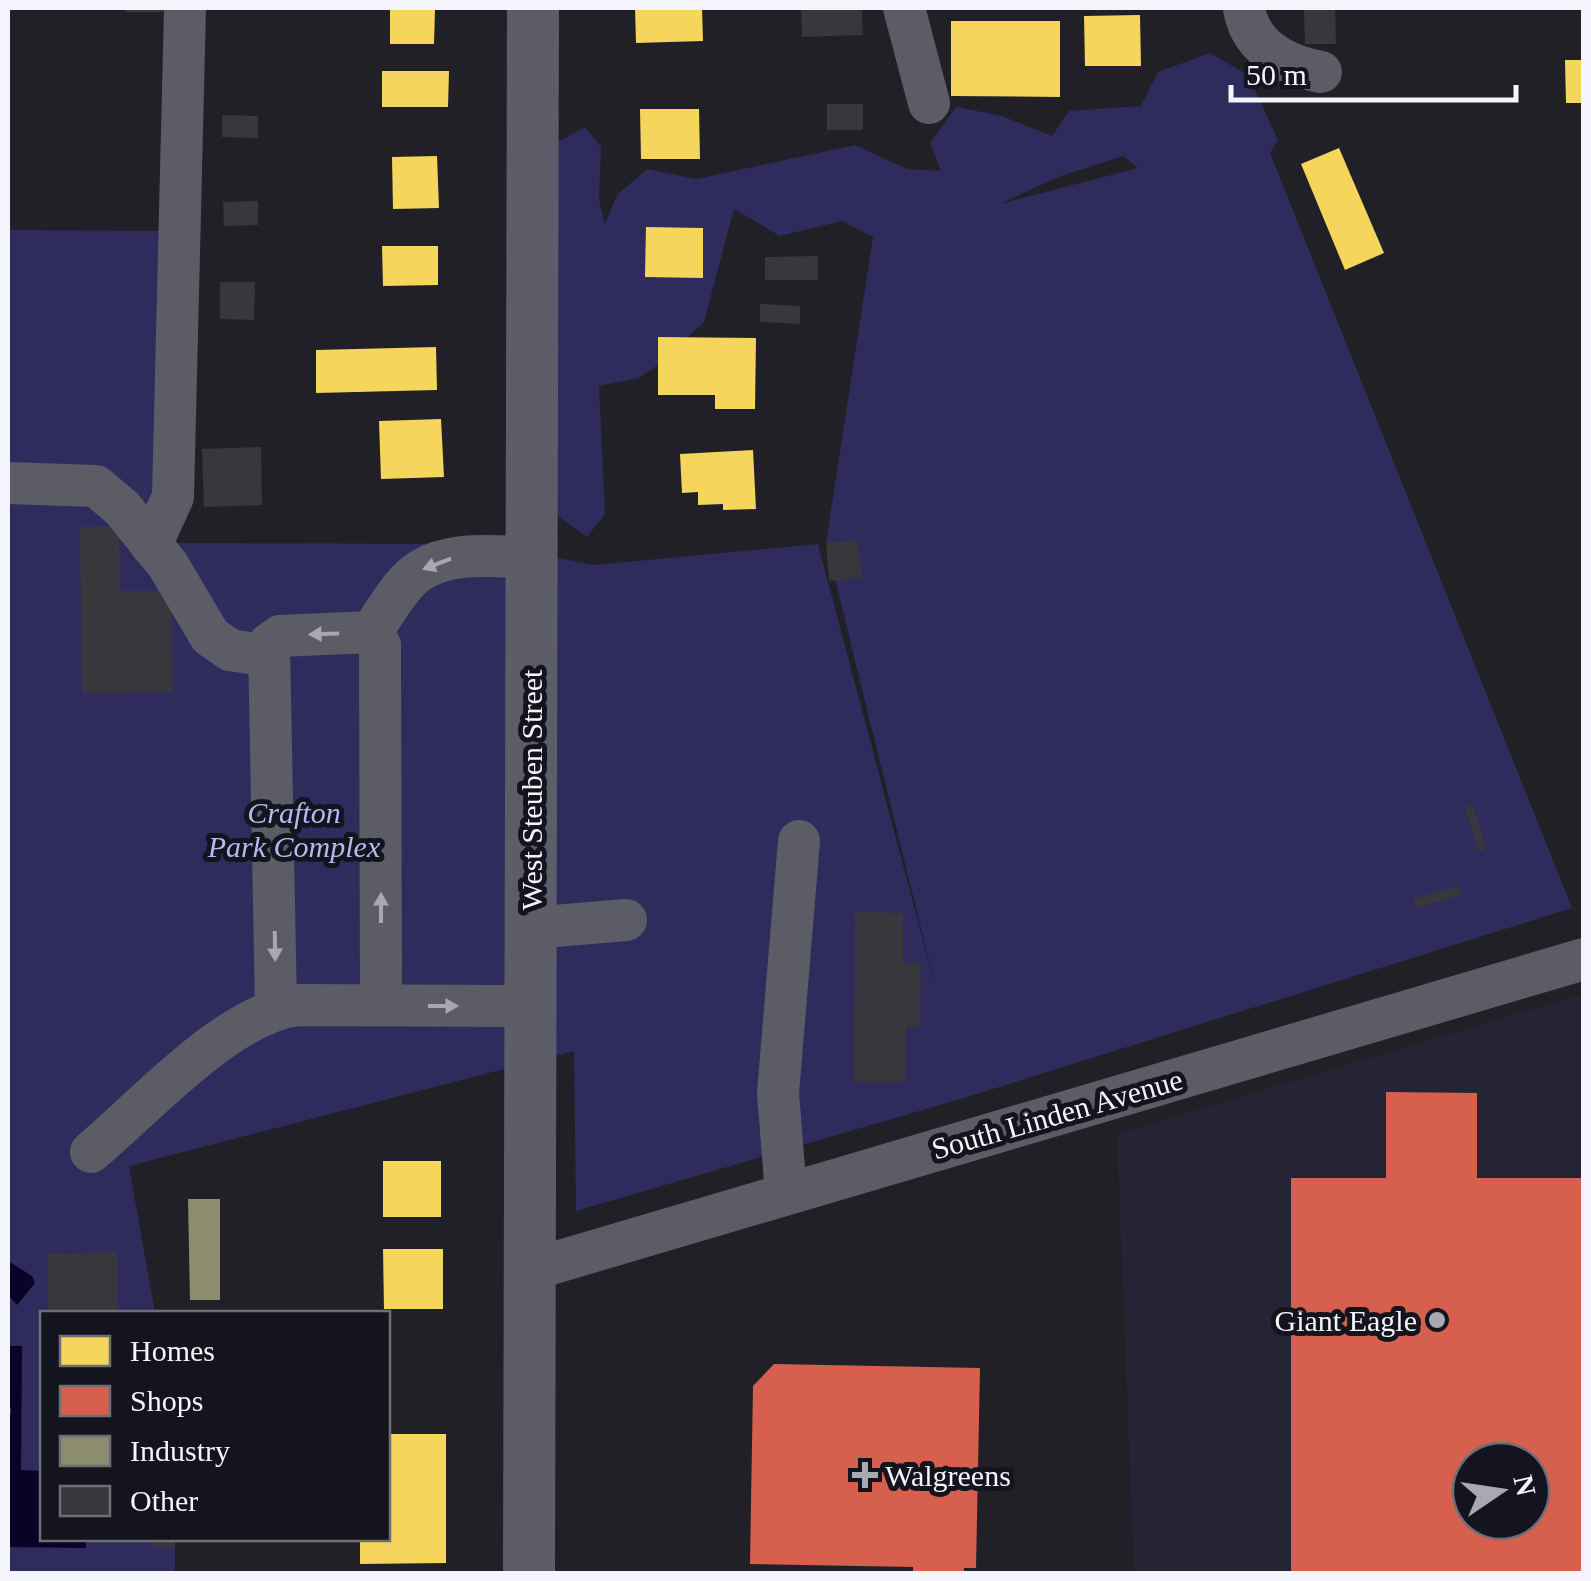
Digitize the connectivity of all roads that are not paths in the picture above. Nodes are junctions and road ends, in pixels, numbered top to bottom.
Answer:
1 (185, 8) edge
2 (533, 8) edge
3 (904, 8) edge
4 (1244, 8) edge
5 (1321, 72) dead end
6 (929, 103) dead end
7 (8, 483) edge
8 (152, 545) junction
9 (532, 557) junction
10 (371, 632) junction
11 (269, 656) junction
12 (799, 841) dead end
13 (626, 920) dead end
14 (531, 928) junction
15 (1584, 959) edge
16 (381, 1005) junction
17 (531, 1006) junction
18 (276, 1008) junction
19 (91, 1152) dead end
20 (786, 1194) junction
21 (530, 1270) junction
22 (529, 1574) edge

1 - 8 street
2 - 9 main road, West Steuben Street
3 - 6 street
4 - 5 street
7 - 8 street
8 - 11 street
9 -> 10 street
9 - 14 main road, West Steuben Street
10 -> 11 street
16 -> 10 street
11 -> 18 street
12 - 20 street
13 - 14 street
14 - 17 main road, West Steuben Street
15 - 20 street, South Linden Avenue
16 -> 17 street
16 - 18 street
17 - 21 main road, West Steuben Street
18 - 19 street
20 - 21 street, South Linden Avenue
21 - 22 main road, West Steuben Street

